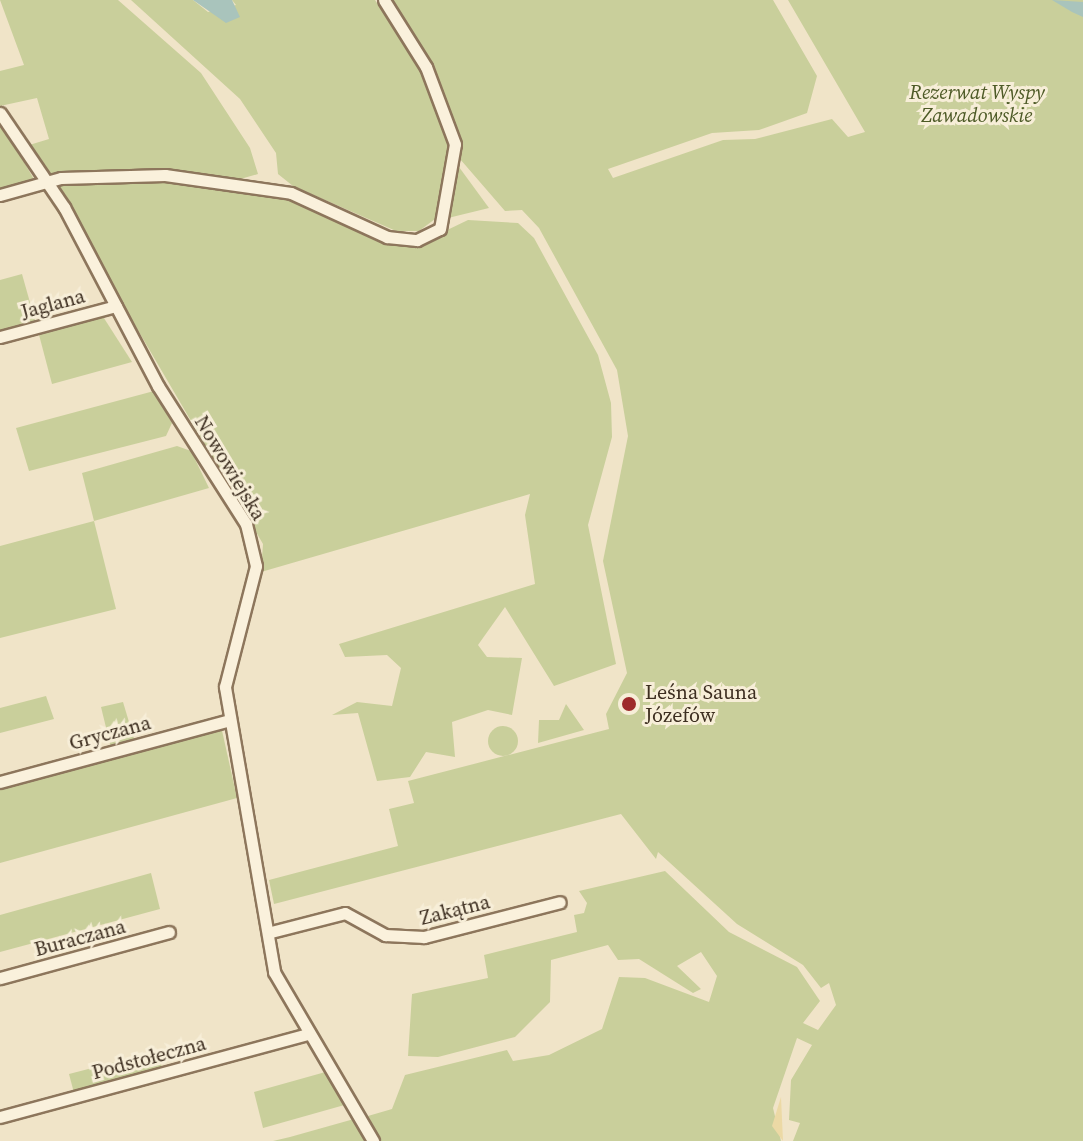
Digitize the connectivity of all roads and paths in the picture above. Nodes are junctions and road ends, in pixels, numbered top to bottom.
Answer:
1 (384, 0) edge
2 (0, 113) edge
3 (45, 183) junction
4 (0, 195) edge
5 (116, 306) junction
6 (0, 337) edge
7 (230, 720) junction
8 (0, 782) edge
9 (560, 902) dead end
10 (169, 932) dead end
11 (271, 932) junction
12 (0, 978) edge
13 (308, 1034) junction
14 (0, 1117) edge
15 (373, 1141) edge

1 - 3 street
2 - 3 street, Nowowiejska
3 - 4 street
3 - 5 street, Nowowiejska
5 - 6 street, Jaglana
5 - 7 street, Nowowiejska
7 - 8 street, Gryczana
7 - 11 street, Nowowiejska
9 - 11 street, Zakątna
10 - 12 street, Buraczana
11 - 13 street, Nowowiejska
13 - 14 street, Podstołeczna
13 - 15 street, Nowowiejska

